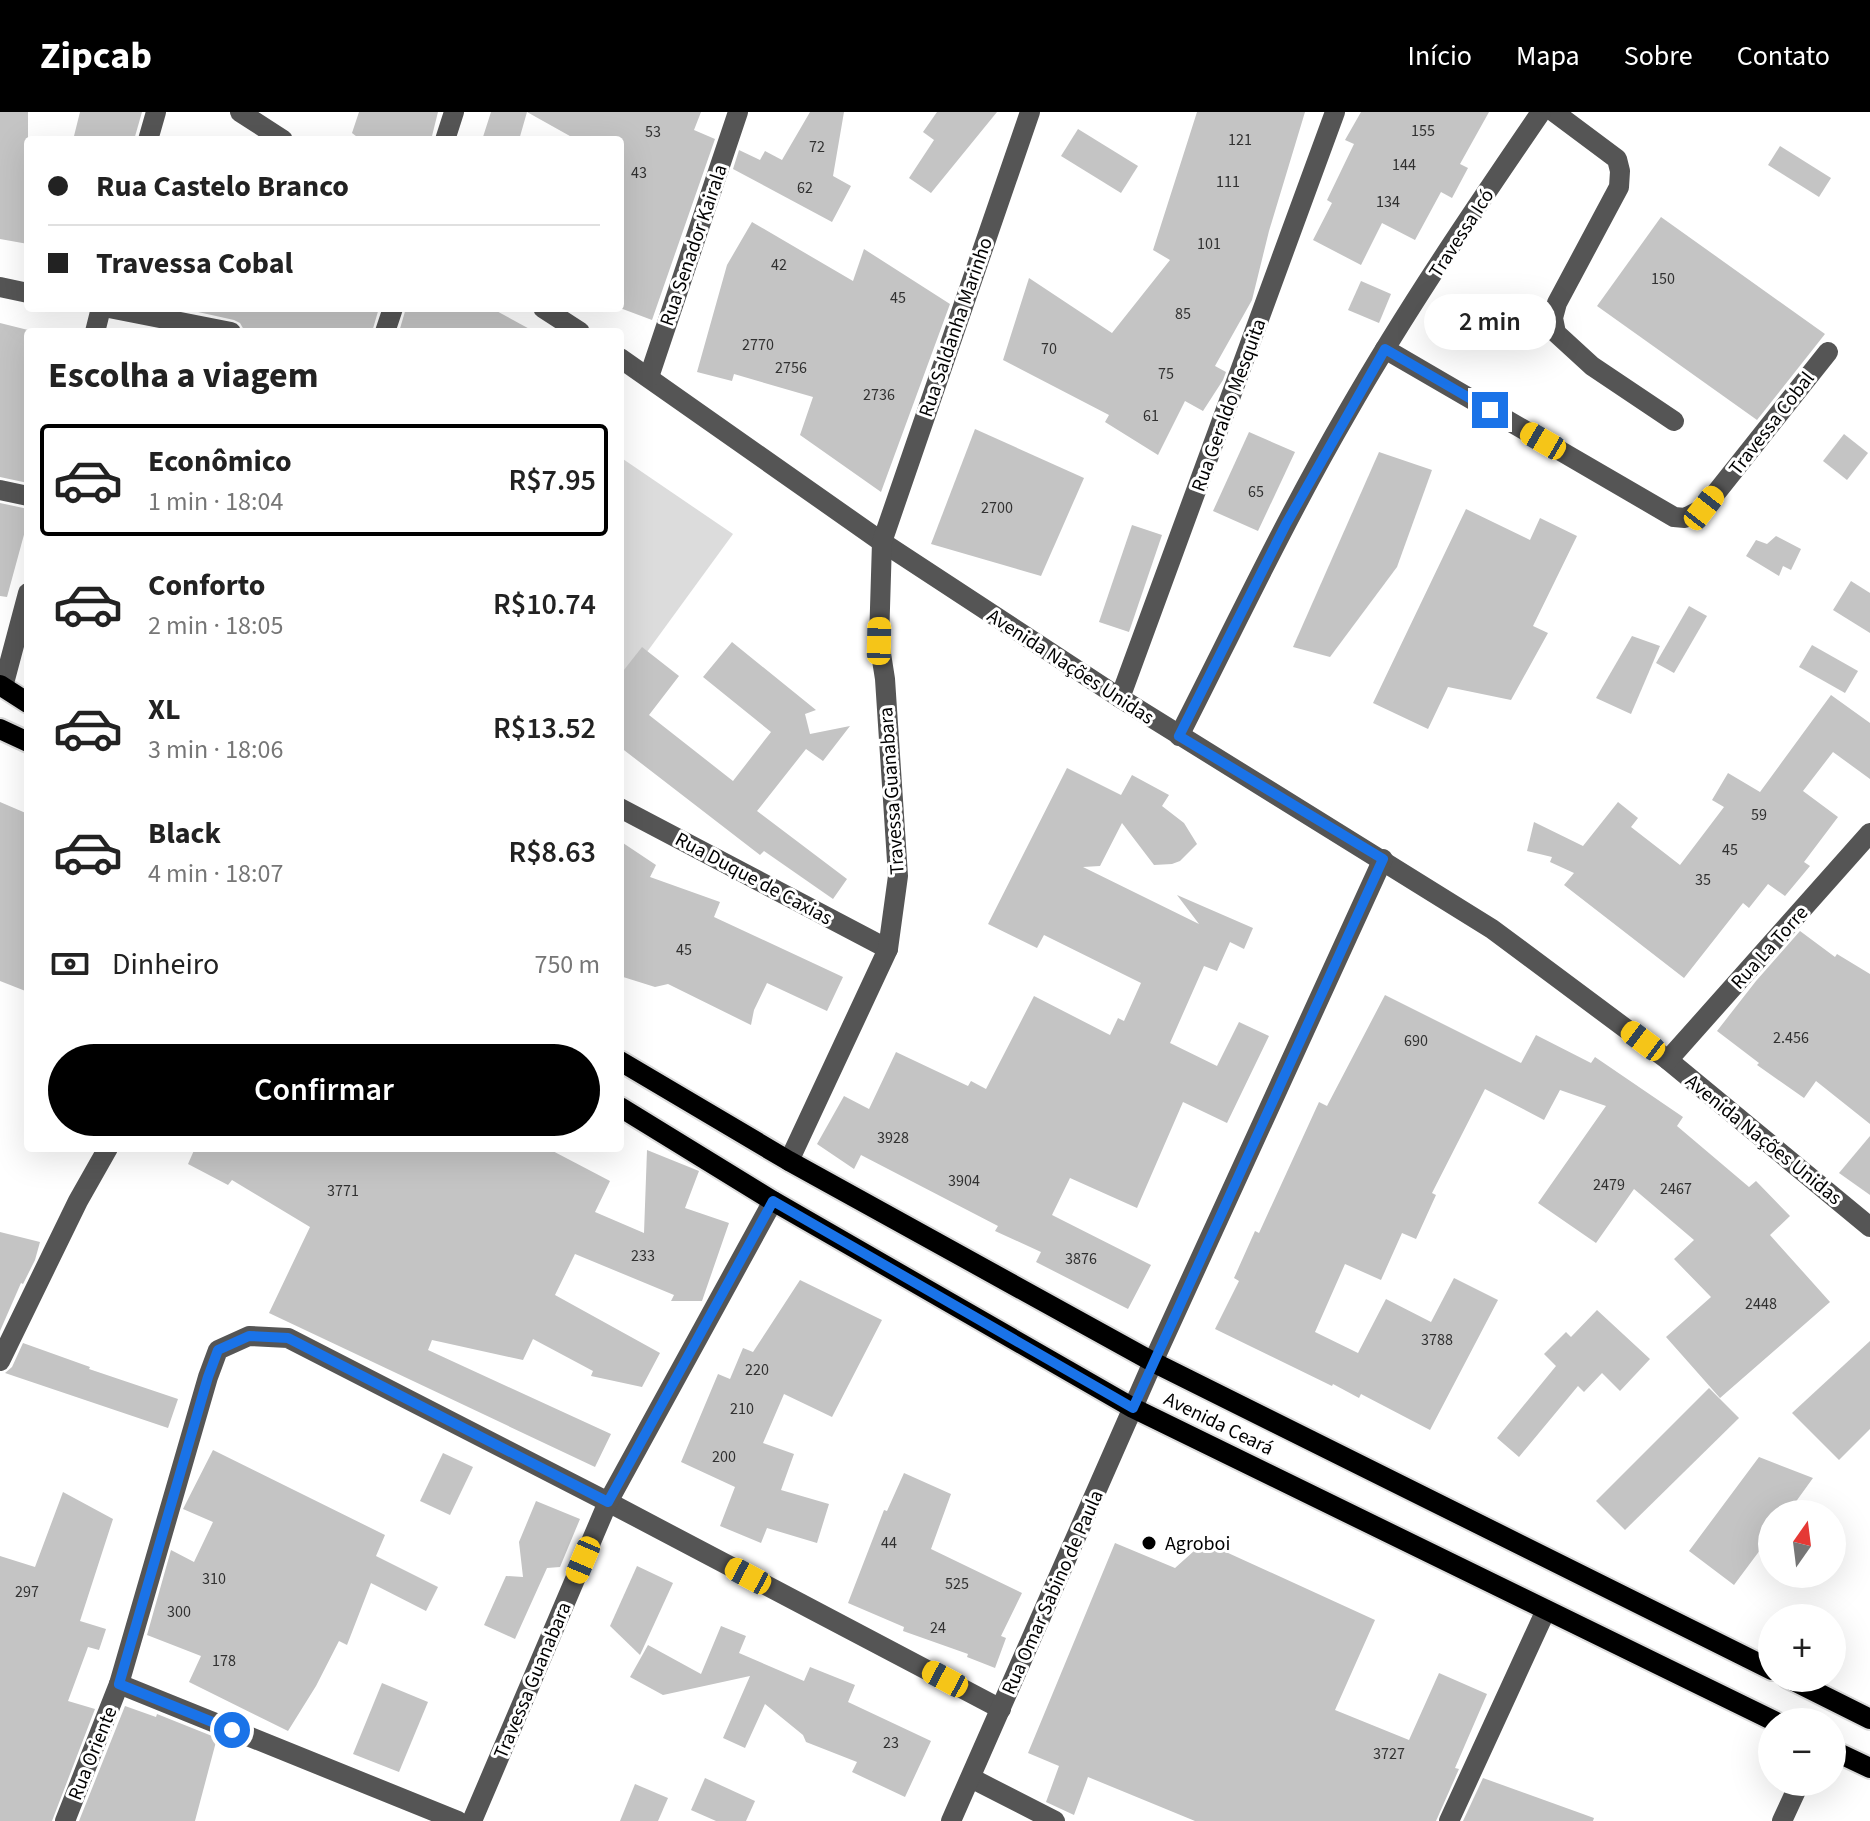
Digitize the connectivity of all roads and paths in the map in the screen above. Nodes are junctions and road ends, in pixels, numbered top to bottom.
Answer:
1 (156, 112) edge
2 (240, 112) edge
3 (454, 112) edge
4 (738, 112) edge
5 (1030, 112) edge
6 (1335, 112) edge
7 (1541, 112) edge
8 (1554, 112) edge
9 (149, 136) edge
10 (277, 136) edge
11 (446, 136) edge
12 (0, 287) edge
13 (24, 292) edge
14 (129, 312) edge
15 (549, 312) edge
16 (211, 328) edge
17 (574, 328) edge
18 (1385, 349) junction
19 (1828, 352) dead end
20 (624, 361) edge
21 (649, 377) junction
22 (1674, 421) dead end
23 (0, 490) edge
24 (24, 495) edge
25 (882, 542) junction
26 (24, 607) edge
27 (1, 686) edge
28 (1120, 698) junction
29 (24, 700) edge
30 (0, 729) edge
31 (1179, 736) junction
32 (24, 740) edge
33 (624, 810) edge
34 (1870, 833) edge
35 (1383, 859) junction
36 (888, 949) junction
37 (1668, 1060) junction
38 (624, 1063) edge
39 (624, 1109) edge
40 (106, 1152) edge
41 (789, 1161) junction
42 (773, 1201) junction
43 (1870, 1227) edge
44 (0, 1361) edge
45 (1153, 1362) junction
46 (1133, 1408) junction
47 (608, 1502) junction
48 (1546, 1610) junction
49 (1758, 1663) edge
50 (119, 1684) junction
51 (1816, 1692) edge
52 (1001, 1709) junction
53 (1758, 1713) edge
54 (1870, 1719) edge
55 (1846, 1757) edge
56 (1870, 1768) edge
57 (971, 1778) junction
58 (1794, 1796) edge
59 (65, 1821) edge
60 (458, 1821) edge
61 (472, 1821) edge
62 (951, 1821) edge
63 (1055, 1821) edge
64 (1449, 1821) edge
65 (1782, 1821) edge

1 - 9 street
2 - 10 street
3 - 11 street
4 - 21 street, Rua Senador Kairala
5 - 25 street, Rua Saldanha Marinho
6 - 28 street, Rua Geraldo Mesquita
7 - 18 street, Travessa Icó
8 - 22 street
12 - 13 street
14 - 16 street
15 - 17 street
18 - 19 street, Travessa Cobal
18 - 31 street, Travessa Icó
20 - 21 street, Avenida Nações Unidas
21 - 25 street, Avenida Nações Unidas
23 - 24 street
25 - 28 street, Avenida Nações Unidas
25 - 36 street, Travessa Guanabara
26 - 27 street
27 - 29 main road
28 - 31 street, Avenida Nações Unidas
30 - 32 main road
31 - 35 street, Avenida Nações Unidas
33 - 36 street, Rua Duque de Caxias
34 - 37 street, Rua La Torre
35 - 37 street, Avenida Nações Unidas
35 - 45 street, Rua Omar Sabino de Paula
36 - 41 street, Travessa Guanabara
37 - 43 street, Avenida Nações Unidas
38 - 41 main road, Avenida Ceará
39 - 42 main road, Avenida Ceará
40 - 44 street
41 - 45 main road, Avenida Ceará
42 - 46 main road, Avenida Ceará
42 - 47 street, Travessa Guanabara
45 - 46 street, Rua Omar Sabino de Paula
45 - 49 main road, Avenida Ceará
46 - 48 main road, Avenida Ceará
46 - 52 street, Rua Omar Sabino de Paula
47 - 50 street, Rua Oriente
47 - 52 street
47 - 61 street, Travessa Guanabara
48 - 53 main road, Avenida Ceará
48 - 64 street
50 - 59 street, Rua Oriente
50 - 60 street
51 - 54 main road
52 - 57 street, Rua Omar Sabino de Paula
55 - 56 main road
57 - 62 street, Rua Omar Sabino de Paula
57 - 63 street
58 - 65 street

